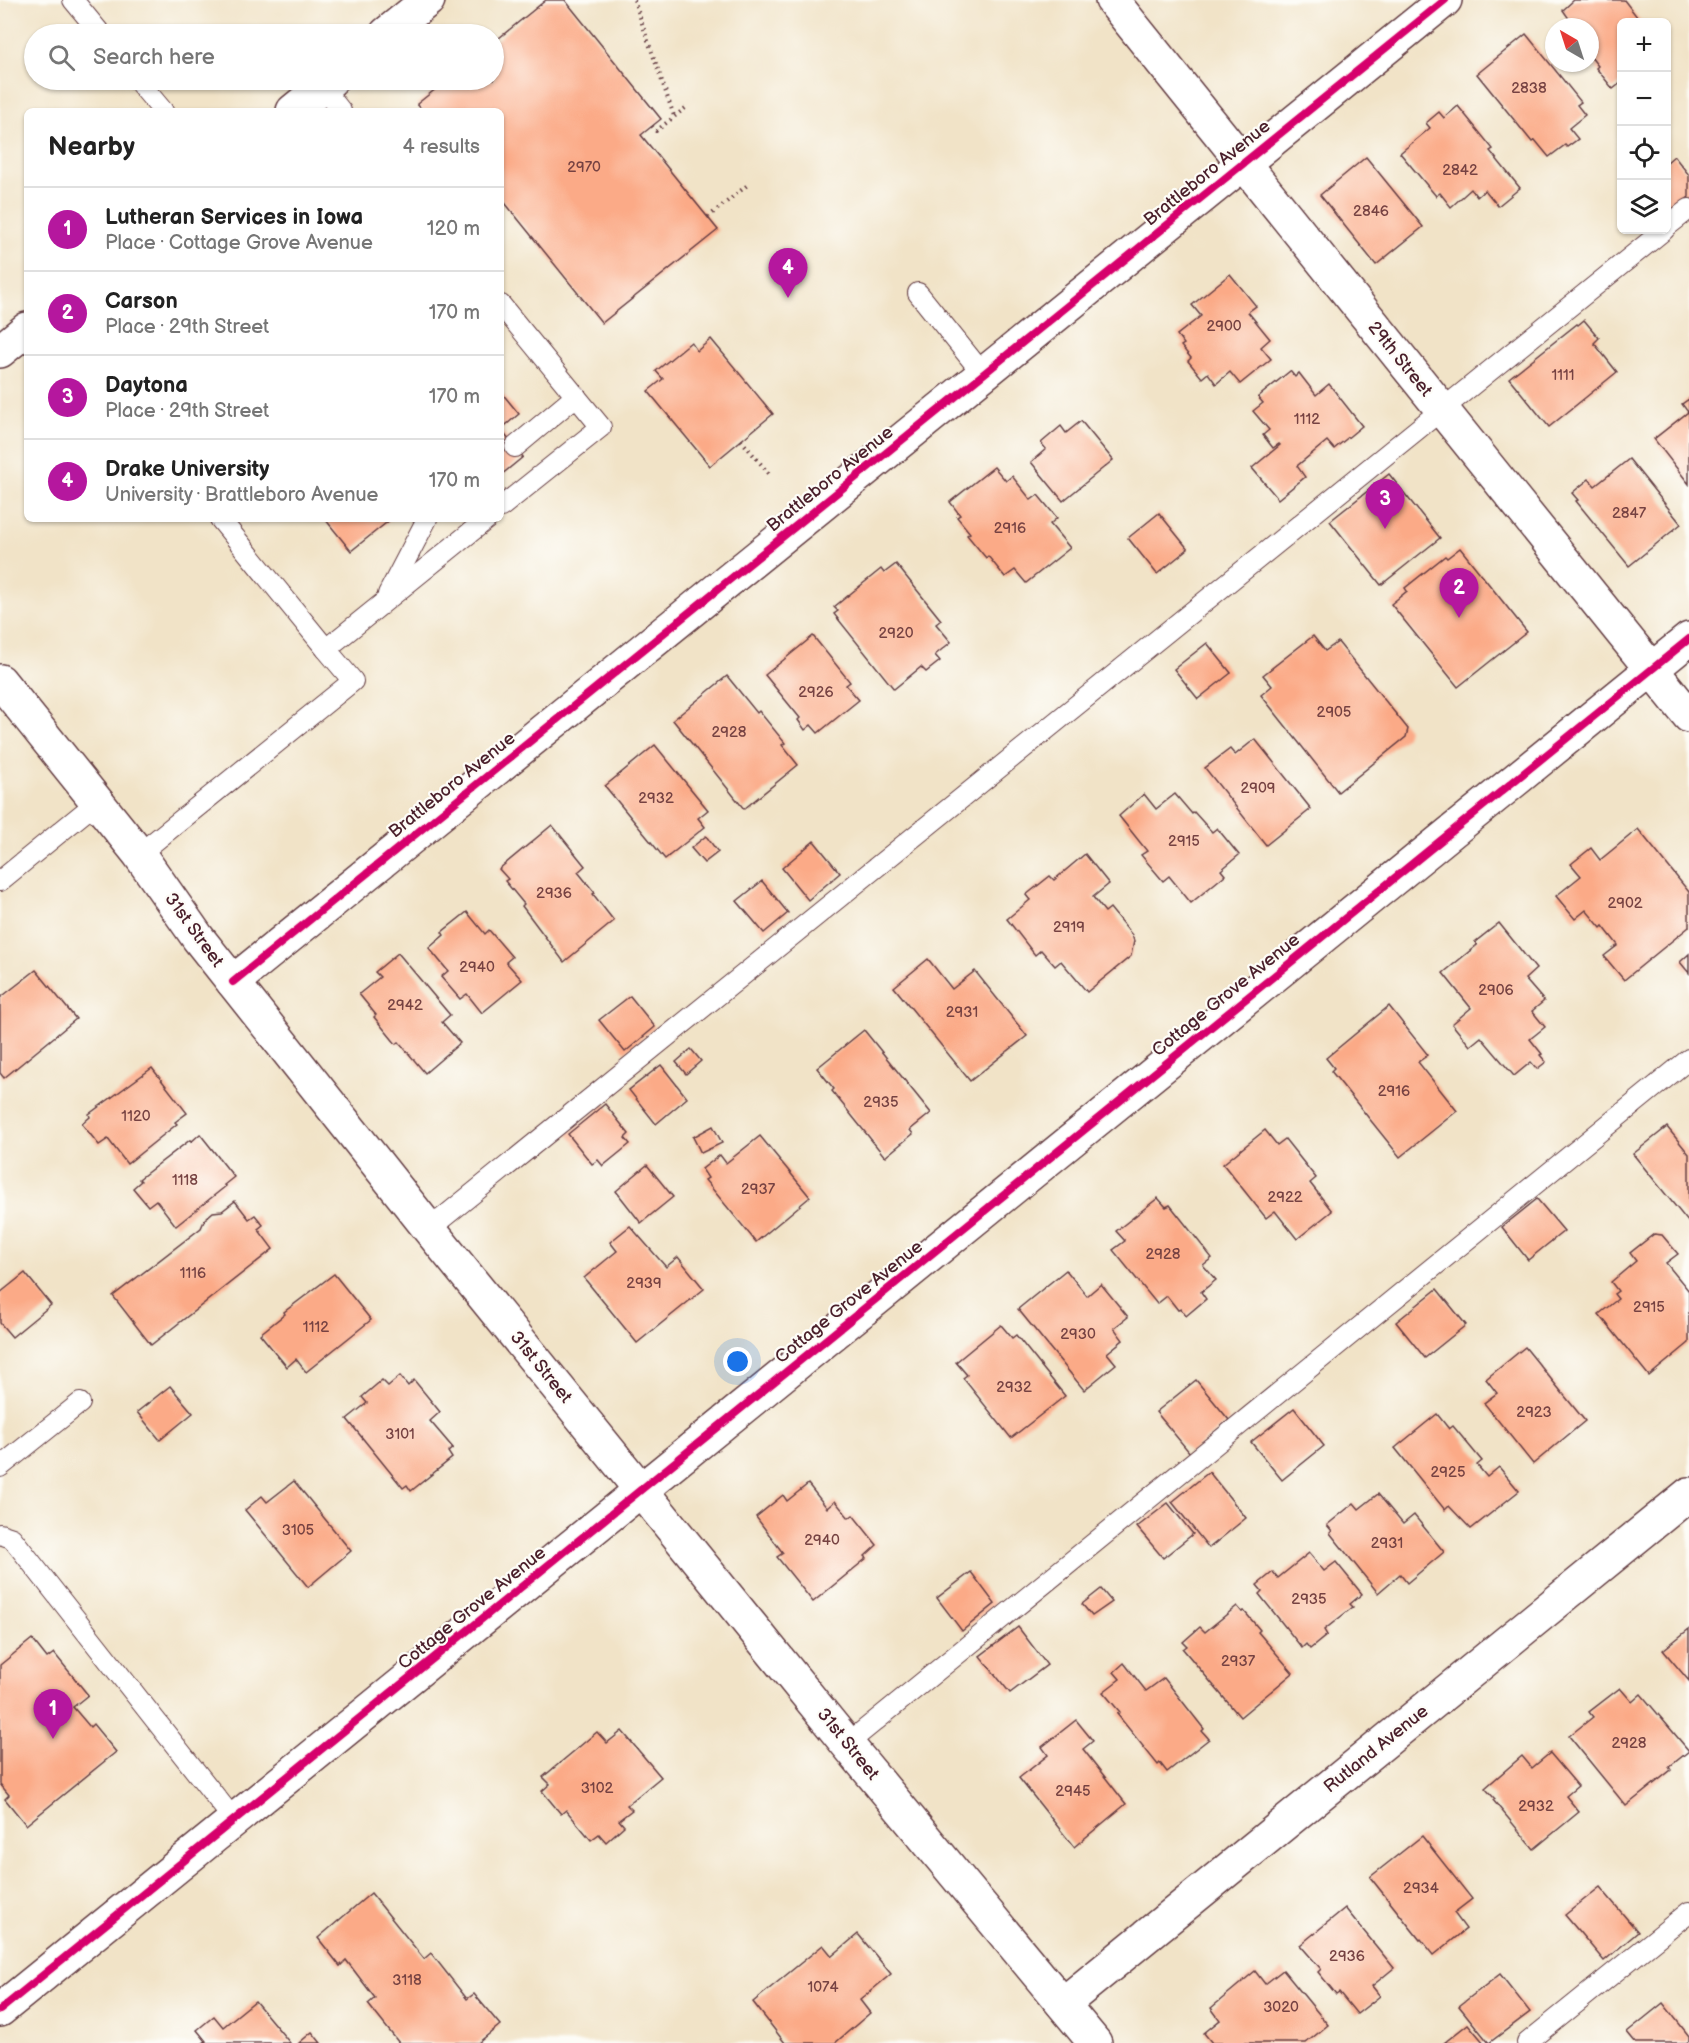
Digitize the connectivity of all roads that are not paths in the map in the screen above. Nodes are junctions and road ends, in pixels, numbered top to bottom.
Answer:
1 (73, 0) edge
2 (428, 0) edge
3 (1112, 0) edge
4 (1445, 0) edge
5 (93, 24) edge
6 (398, 24) edge
7 (145, 90) edge
8 (331, 93) edge
9 (160, 108) edge
10 (299, 108) edge
11 (1243, 164) junction
12 (1689, 209) edge
13 (1671, 223) edge
14 (1658, 234) edge
15 (918, 293) dead end
16 (504, 309) edge
17 (24, 331) edge
18 (0, 351) edge
19 (983, 374) junction
20 (576, 396) junction
21 (1441, 410) junction
22 (515, 447) dead end
23 (504, 505) edge
24 (222, 522) edge
25 (425, 522) edge
26 (483, 522) edge
27 (384, 602) junction
28 (1689, 639) edge
29 (326, 649) junction
30 (1651, 670) junction
31 (0, 681) edge
32 (1689, 717) edge
33 (97, 802) junction
34 (140, 854) junction
35 (0, 881) edge
36 (233, 982) junction
37 (1689, 1059) edge
38 (429, 1229) junction
39 (80, 1403) dead end
40 (0, 1467) edge
41 (641, 1490) junction
42 (1689, 1494) edge
43 (0, 1534) edge
44 (847, 1744) junction
45 (234, 1820) junction
46 (1689, 1912) edge
47 (1063, 2004) junction
48 (0, 2010) edge
49 (1095, 2043) edge
50 (1527, 2043) edge

1 - 5 lane
2 - 6 street
3 - 11 street, 29th Street
4 - 11 street, Brattleboro Avenue
7 - 9 lane
8 - 10 street
11 - 19 street, Brattleboro Avenue
11 - 21 street, 29th Street
12 - 13 lane
14 - 21 lane
15 - 19 lane
16 - 20 lane
17 - 18 street
19 - 36 street, Brattleboro Avenue
20 - 22 lane
20 - 23 lane
21 - 30 street, 29th Street
21 - 38 lane
24 - 29 lane
25 - 27 lane
26 - 27 lane
27 - 29 lane
28 - 30 street, Cottage Grove Avenue
29 - 34 lane
30 - 32 street, 29th Street
30 - 41 street, Cottage Grove Avenue
31 - 33 street, 31st Street
33 - 34 street, 31st Street
33 - 35 lane
34 - 36 street, 31st Street
36 - 38 street, 31st Street
37 - 44 lane
38 - 41 street, 31st Street
39 - 40 lane
41 - 44 street, 31st Street
41 - 45 street, Cottage Grove Avenue
42 - 47 street, Rutland Avenue
43 - 45 lane
44 - 47 street, 31st Street
45 - 48 street, Cottage Grove Avenue
46 - 50 lane
47 - 49 street, 31st Street

